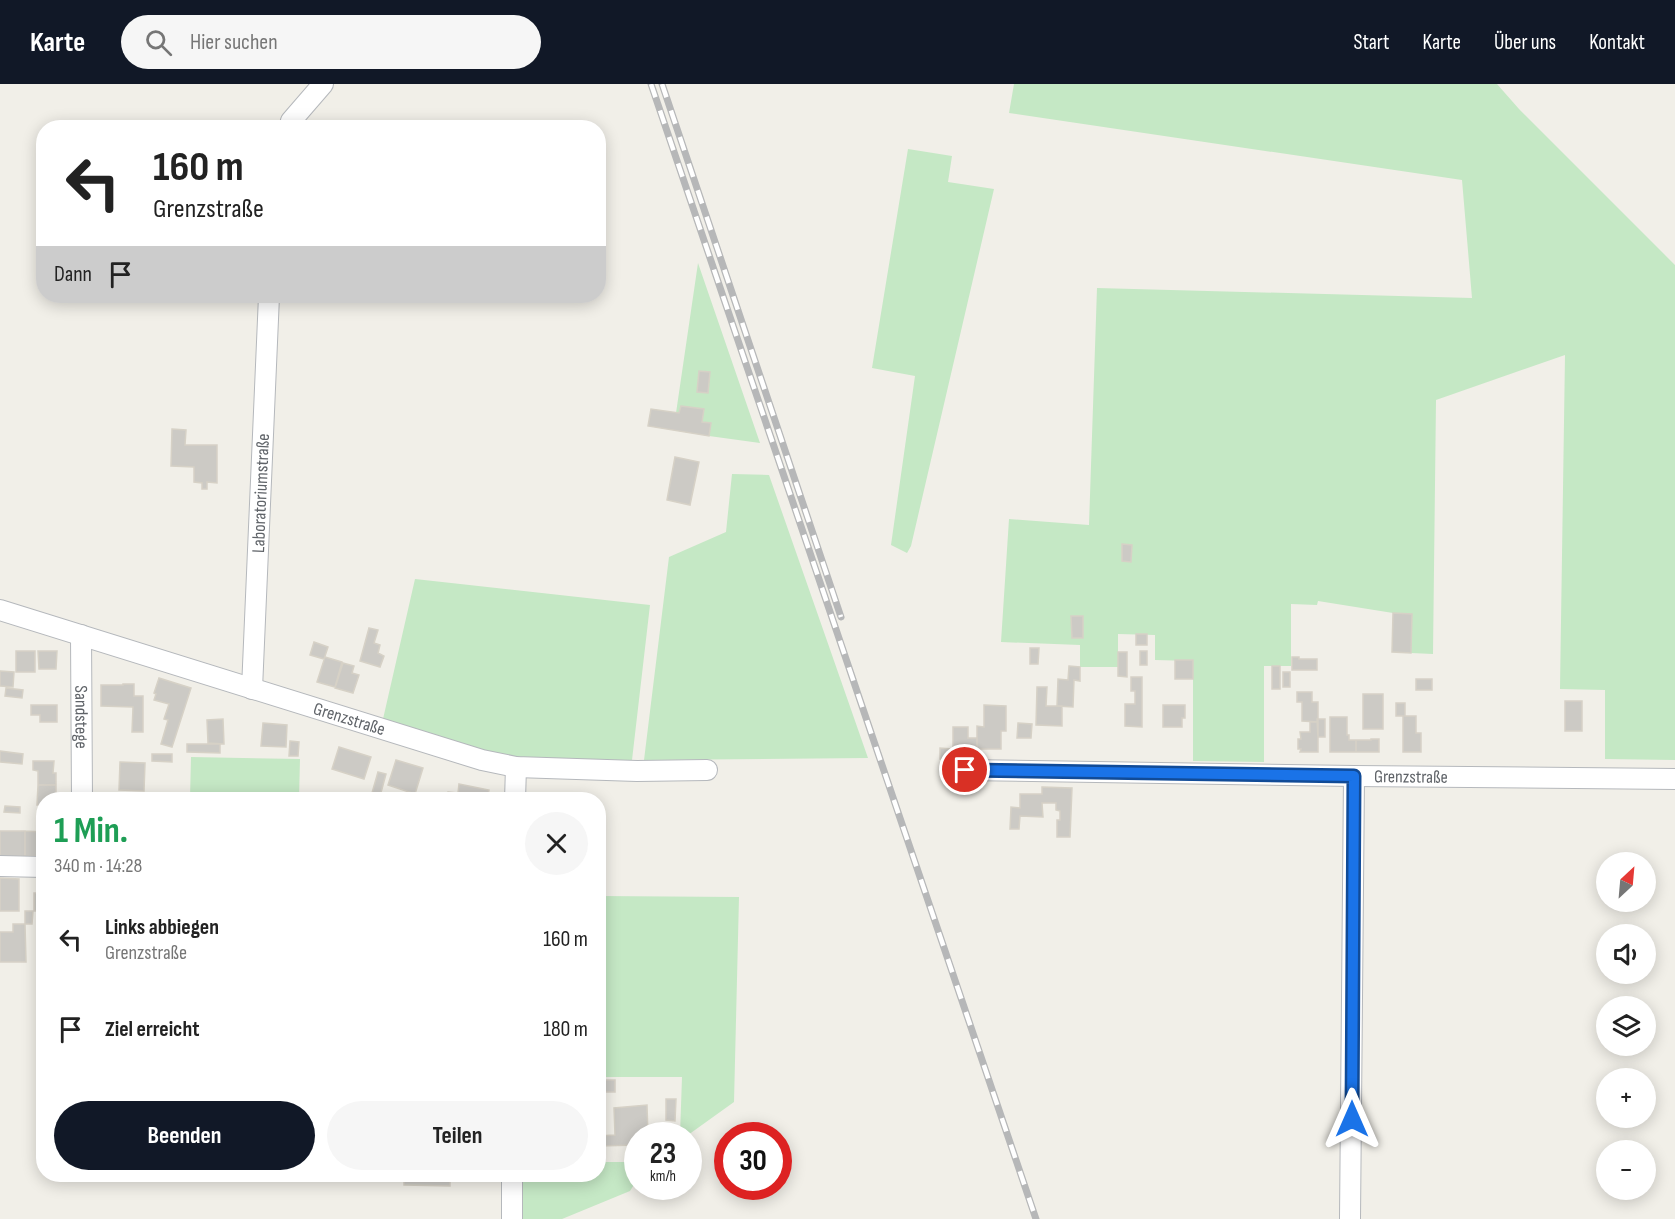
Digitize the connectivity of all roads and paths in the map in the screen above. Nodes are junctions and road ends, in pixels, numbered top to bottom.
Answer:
1 (323, 84) edge
2 (292, 120) edge
3 (269, 303) edge
4 (0, 610) edge
5 (81, 635) junction
6 (252, 689) junction
7 (516, 767) junction
8 (707, 770) dead end
9 (965, 770) dead end
10 (1354, 776) junction
11 (1675, 779) edge
12 (81, 792) edge
13 (515, 792) edge
14 (0, 866) edge
15 (36, 867) edge
16 (512, 1182) edge
17 (512, 1219) edge
18 (1350, 1219) edge

1 - 2 street
3 - 6 street, Laboratoriumstraße
4 - 5 street, Grenzstraße
5 - 6 street, Grenzstraße
5 - 12 street, Sandstege
6 - 7 street, Grenzstraße
7 - 8 street, Grenzstraße
7 - 13 street
9 - 10 street, Grenzstraße
10 - 11 street, Grenzstraße
10 - 18 street
14 - 15 street
16 - 17 street

